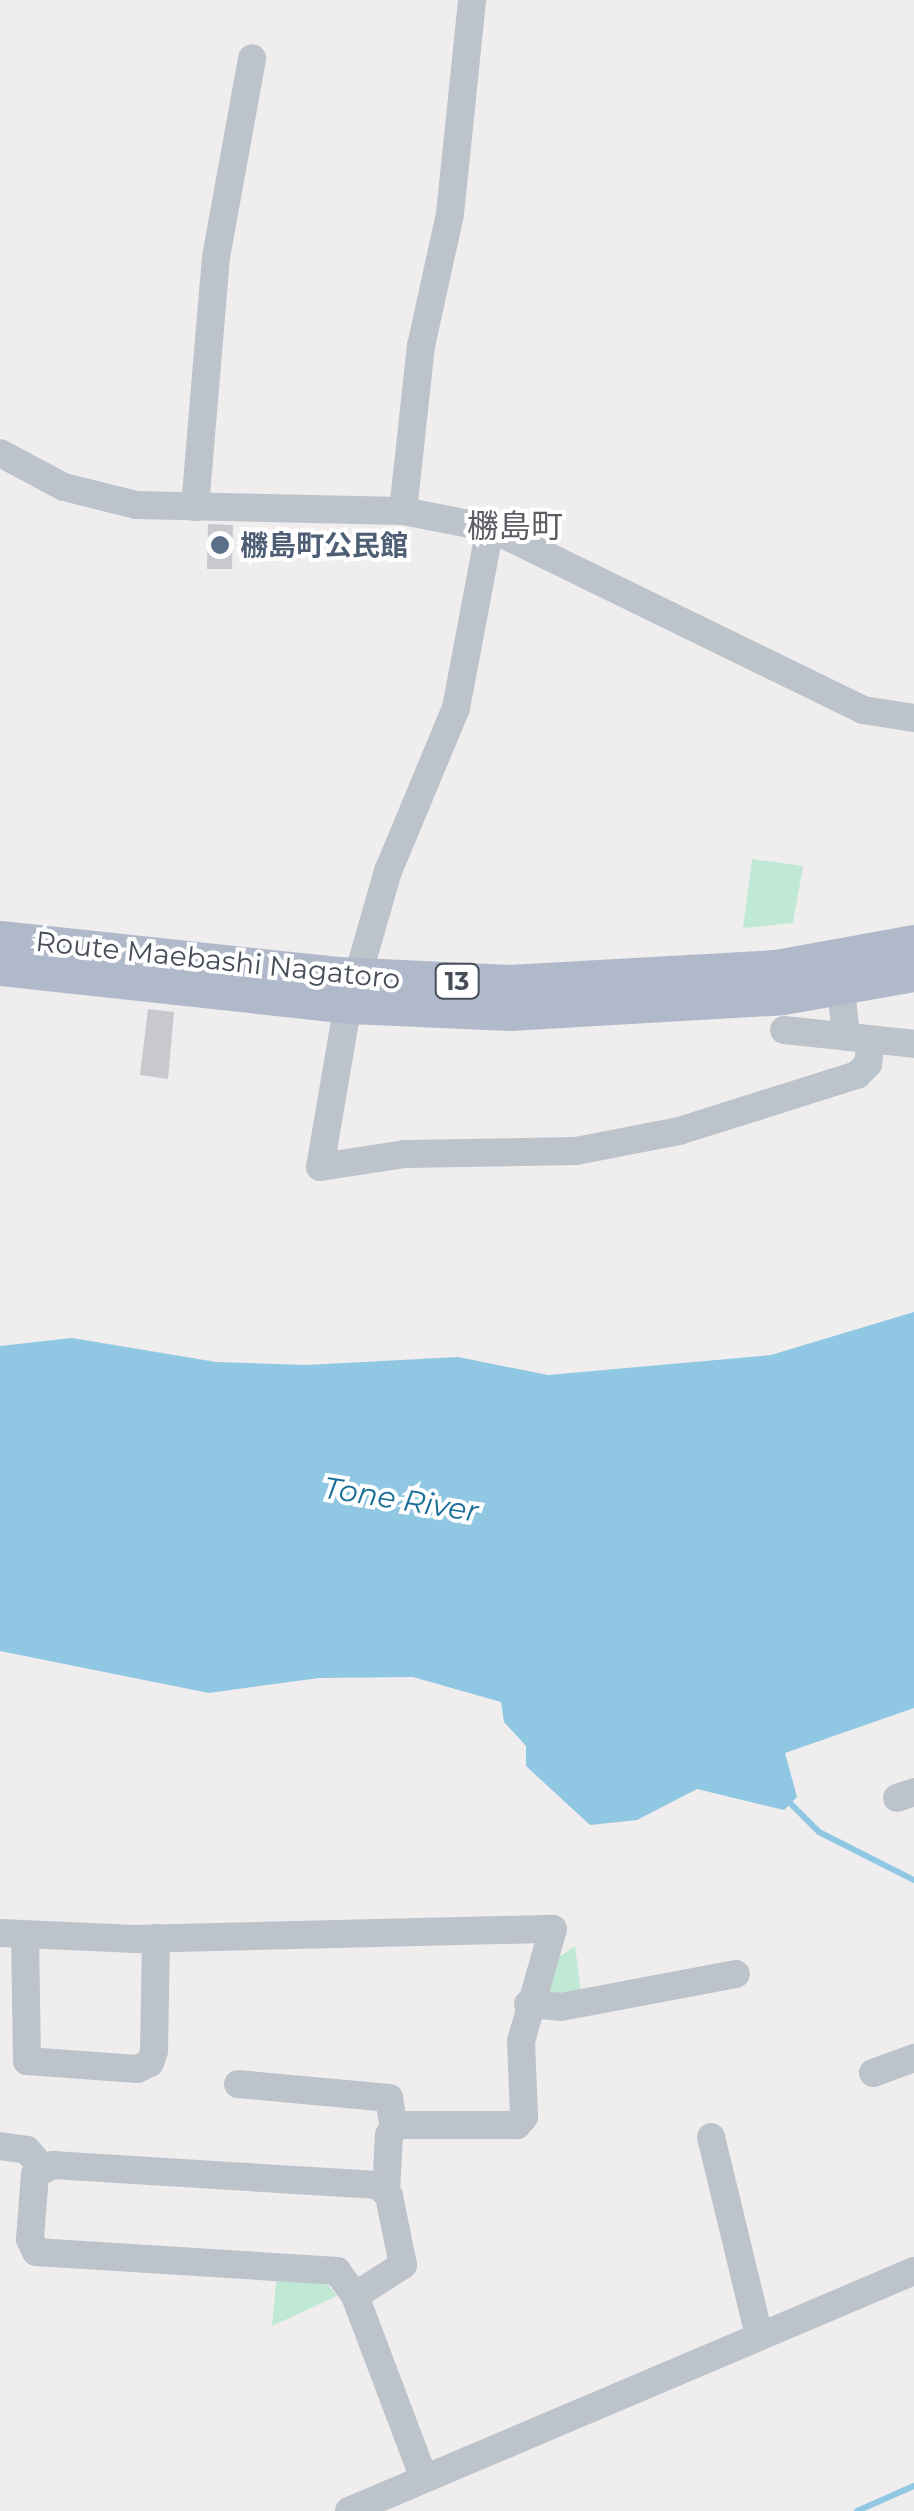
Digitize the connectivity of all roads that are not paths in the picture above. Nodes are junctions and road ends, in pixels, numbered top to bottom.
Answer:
1 (472, 0) edge
2 (252, 58) dead end
3 (0, 453) edge
4 (195, 508) junction
5 (403, 511) junction
6 (490, 528) junction
7 (914, 718) edge
8 (0, 938) edge
9 (914, 942) edge
10 (0, 968) edge
11 (839, 972) junction
12 (914, 974) edge
13 (355, 991) junction
14 (784, 1030) dead end
15 (858, 1038) junction
16 (914, 1044) edge
17 (12, 1934) edge
18 (156, 1938) junction
19 (736, 1974) dead end
20 (528, 2004) junction
21 (914, 2058) edge
22 (873, 2072) dead end
23 (238, 2084) dead end
24 (394, 2129) junction
25 (711, 2137) dead end
26 (0, 2146) edge
27 (41, 2166) junction
28 (386, 2191) junction
29 (914, 2271) edge
30 (355, 2296) junction
31 (759, 2336) junction
32 (423, 2476) junction
33 (350, 2511) edge

1 - 5 street
2 - 4 street
3 - 4 street
4 - 5 street
5 - 6 street
6 - 7 street
6 - 13 street
8 - 13 main road, Route Maebashi Nagatoro / 13
9 - 11 main road, Route Maebashi Nagatoro / 13
10 - 13 main road, Route Maebashi Nagatoro / 13
11 - 12 main road, Route Maebashi Nagatoro / 13
11 - 13 main road, Route Maebashi Nagatoro / 13
11 - 15 street
13 - 15 street
14 - 15 street
15 - 16 street
17 - 18 street
17 - 18 street
18 - 20 street
19 - 20 street
20 - 24 street
21 - 22 street
23 - 24 street
24 - 28 street
25 - 31 street
26 - 27 street
27 - 28 street
27 - 30 street
28 - 30 street
29 - 31 street
30 - 32 street
31 - 32 street
32 - 33 street

